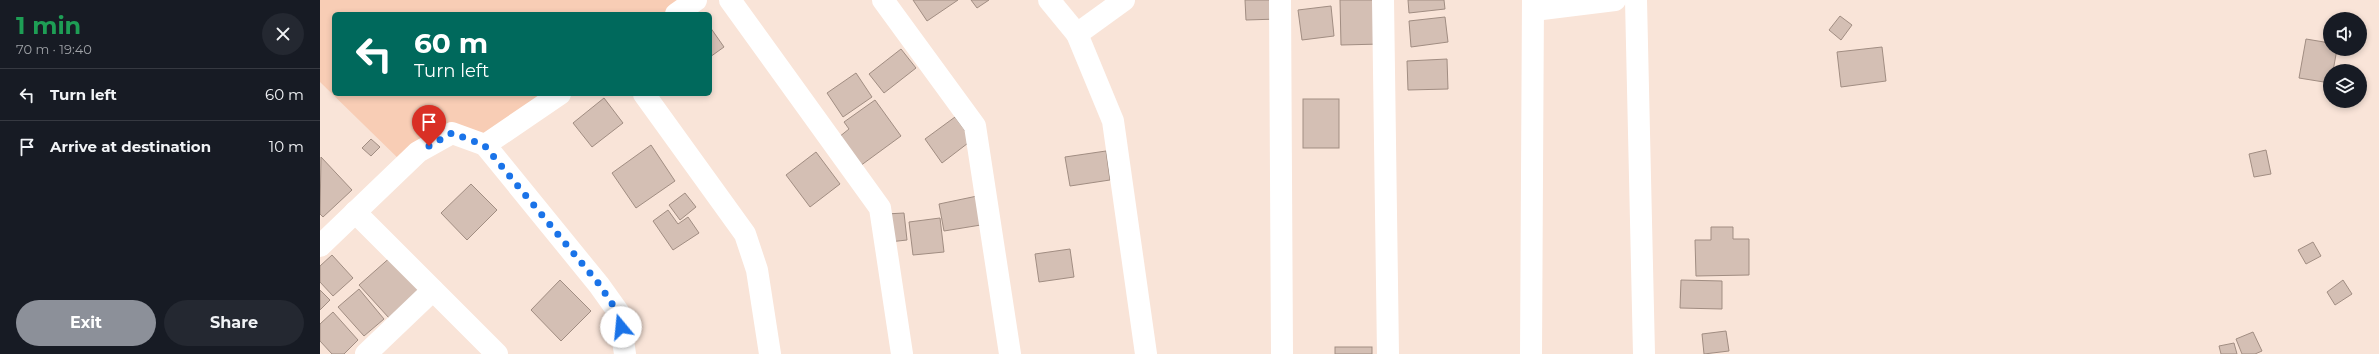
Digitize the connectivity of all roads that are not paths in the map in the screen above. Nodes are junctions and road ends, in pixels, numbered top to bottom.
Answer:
1 (696, 0) edge
2 (730, 0) edge
3 (883, 0) edge
4 (1049, 0) edge
5 (1124, 0) edge
6 (1280, 0) edge
7 (1383, 0) edge
8 (1615, 0) edge
9 (1636, 0) edge
10 (1533, 5) edge
11 (679, 12) edge
12 (1077, 34) junction
13 (557, 96) edge
14 (645, 96) edge
15 (484, 145) junction
16 (356, 212) junction
17 (320, 246) edge
18 (433, 290) junction
19 (366, 354) edge
20 (497, 354) edge
21 (625, 354) edge
22 (770, 354) edge
23 (902, 354) edge
24 (1010, 354) edge
25 (1146, 354) edge
26 (1282, 354) edge
27 (1388, 354) edge
28 (1531, 354) edge
29 (1644, 354) edge

1 - 11 street
2 - 23 street
3 - 24 street
4 - 12 street
5 - 12 street
6 - 26 street
7 - 27 street
8 - 10 street
9 - 29 street
10 - 28 street
12 - 25 street
13 - 15 street
14 - 22 street
15 - 16 street
15 - 21 street
16 - 17 street
16 - 18 street
18 - 19 street
18 - 20 street

